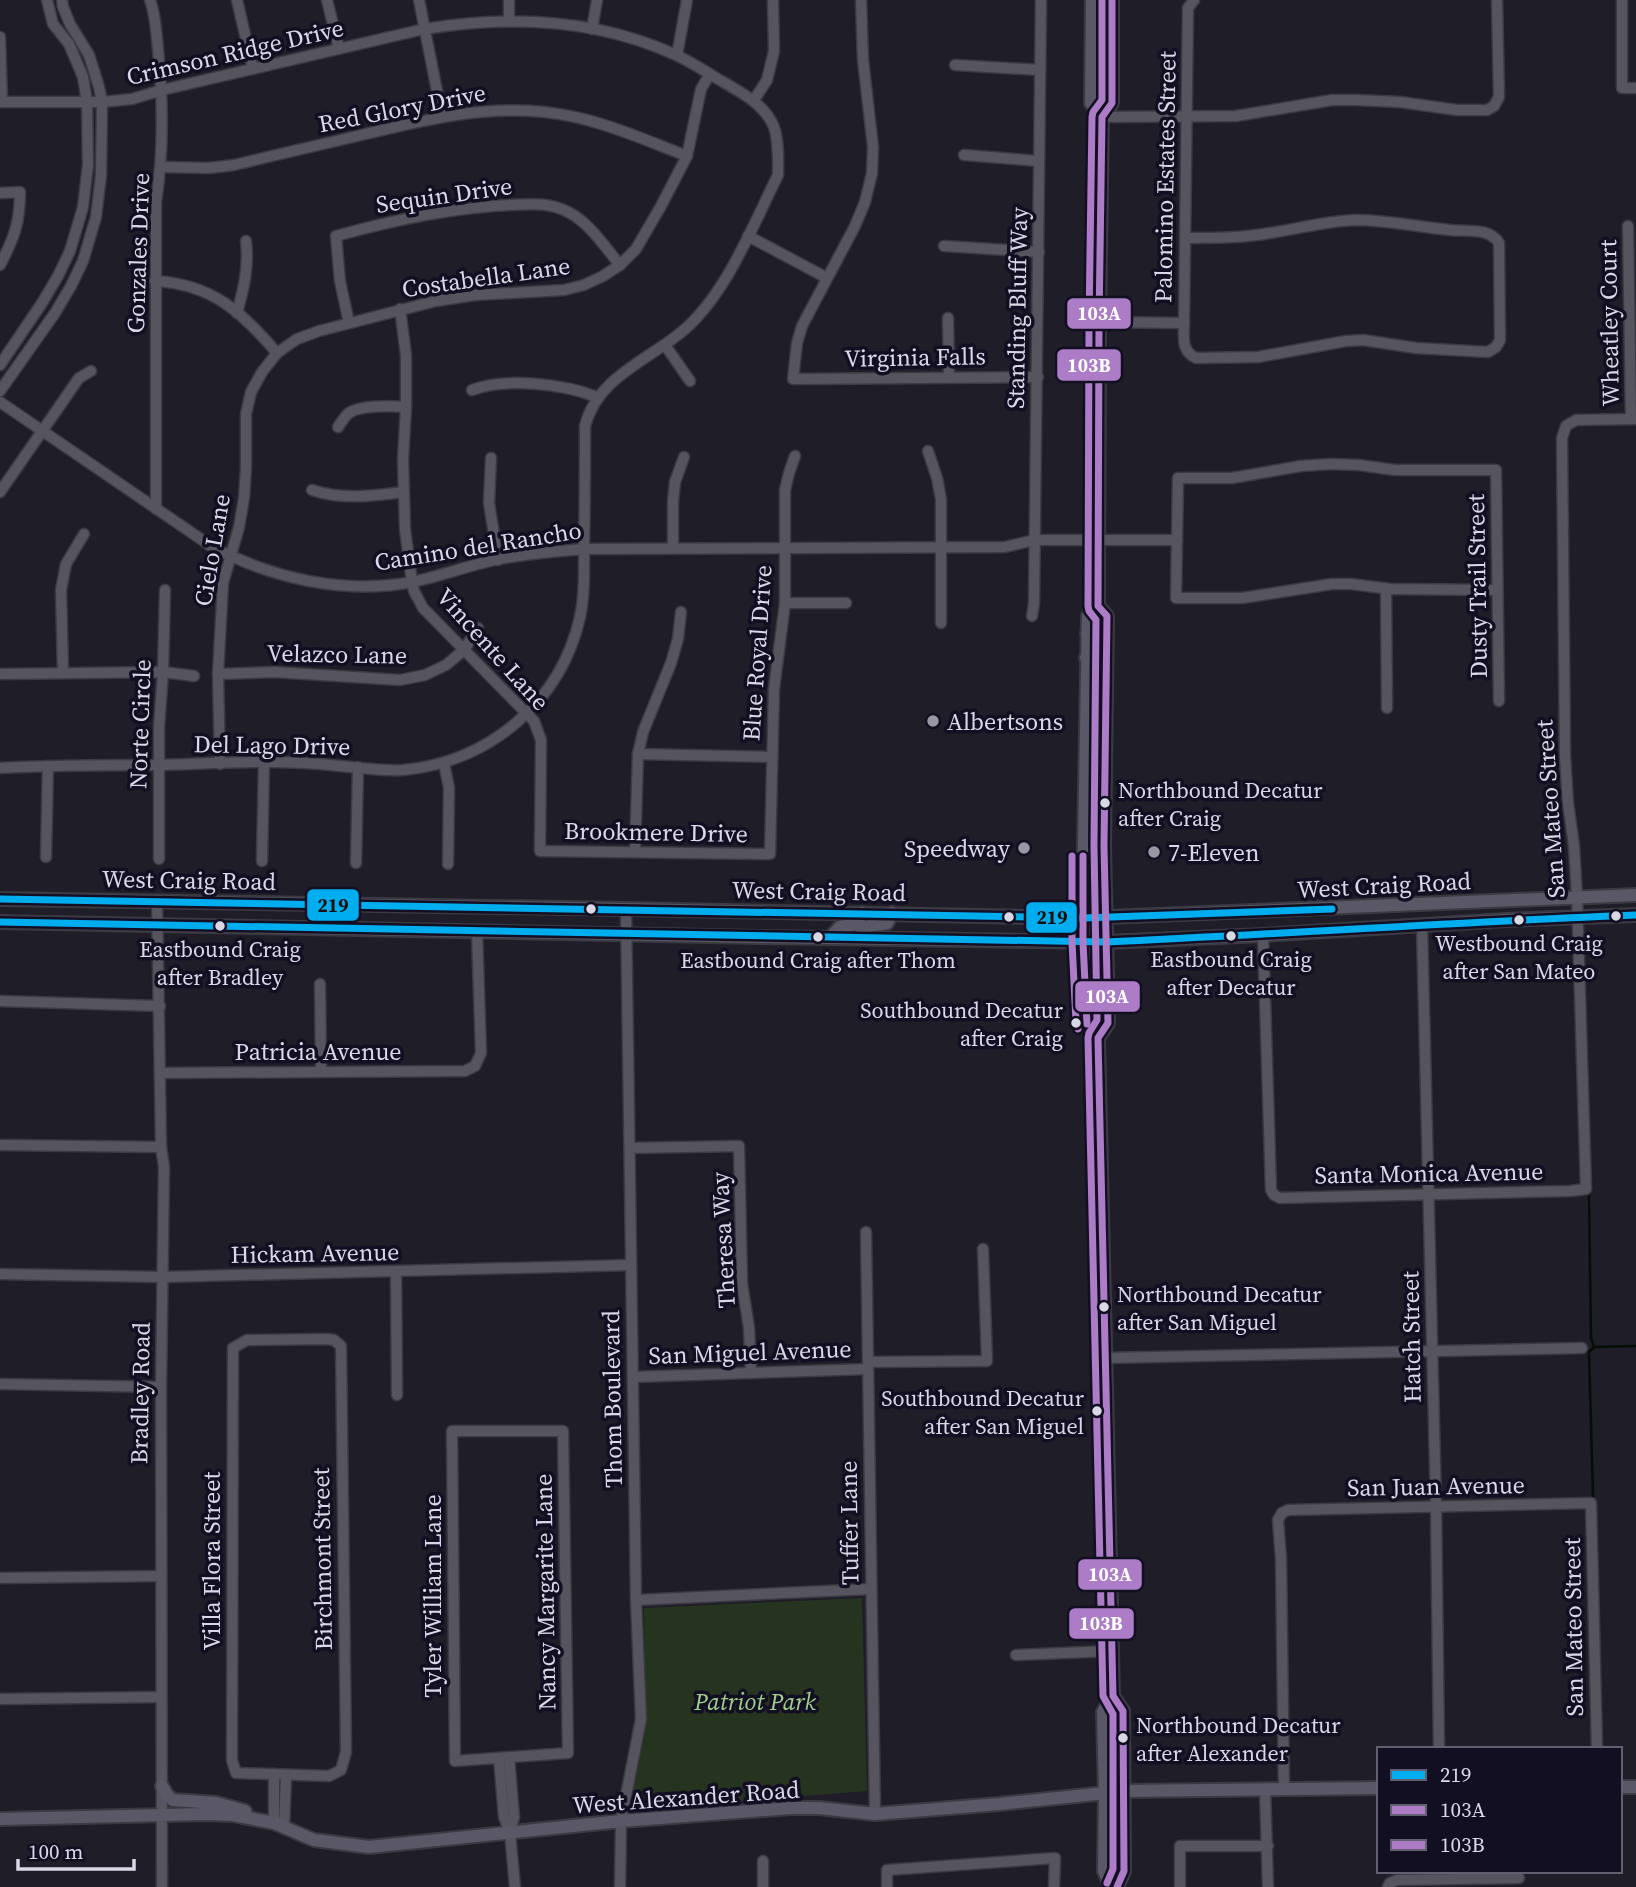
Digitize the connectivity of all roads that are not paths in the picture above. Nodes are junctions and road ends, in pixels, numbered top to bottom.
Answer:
1 (47, 0) edge
2 (62, 0) edge
3 (150, 0) edge
4 (237, 0) edge
5 (327, 0) edge
6 (419, 0) edge
7 (509, 0) edge
8 (597, 0) edge
9 (687, 0) edge
10 (773, 0) edge
11 (861, 0) edge
12 (1041, 0) edge
13 (1091, 0) edge
14 (1112, 0) edge
15 (1193, 0) edge
16 (1497, 0) edge
17 (1622, 0) edge
18 (509, 20) junction
19 (424, 29) junction
20 (592, 29) junction
21 (0, 37) edge
22 (339, 48) junction
23 (677, 55) junction
24 (955, 65) dead end
25 (253, 69) junction
26 (1040, 70) junction
27 (710, 74) junction
28 (1636, 88) edge
29 (162, 90) junction
30 (754, 100) junction
31 (1, 102) edge
32 (87, 102) junction
33 (102, 102) junction
34 (442, 116) junction
35 (1102, 117) junction
36 (1186, 118) junction
37 (964, 155) dead end
38 (687, 156) junction
39 (1040, 161) junction
40 (162, 167) junction
41 (0, 193) edge
42 (1628, 226) dead end
43 (748, 236) junction
44 (1185, 238) junction
45 (246, 240) dead end
46 (944, 246) dead end
47 (1039, 252) junction
48 (0, 265) edge
49 (620, 265) junction
50 (827, 278) junction
51 (155, 281) junction
52 (400, 309) junction
53 (237, 313) junction
54 (948, 317) dead end
55 (1099, 322) junction
56 (349, 323) junction
57 (1184, 323) junction
58 (664, 345) junction
59 (277, 353) junction
60 (0, 365) edge
61 (91, 371) dead end
62 (949, 377) junction
63 (1038, 377) junction
64 (690, 381) dead end
65 (472, 390) dead end
66 (0, 391) edge
67 (597, 397) junction
68 (0, 401) edge
69 (406, 407) junction
70 (1634, 419) edge
71 (338, 427) dead end
72 (42, 430) junction
73 (928, 451) dead end
74 (795, 456) dead end
75 (684, 457) dead end
76 (491, 458) dead end
77 (312, 490) dead end
78 (0, 492) edge
79 (403, 492) junction
80 (156, 509) junction
81 (84, 534) dead end
82 (1035, 540) junction
83 (1177, 540) junction
84 (1098, 541) junction
85 (941, 547) junction
86 (674, 548) junction
87 (785, 548) junction
88 (584, 549) junction
89 (231, 556) junction
90 (498, 560) junction
91 (412, 582) junction
92 (1386, 589) junction
93 (165, 590) dead end
94 (1496, 590) junction
95 (785, 603) junction
96 (846, 603) dead end
97 (1098, 606) junction
98 (681, 612) dead end
99 (1032, 616) dead end
100 (941, 623) dead end
101 (478, 628) dead end
102 (1087, 634) junction
103 (464, 650) junction
104 (1087, 658) junction
105 (64, 672) junction
106 (163, 672) junction
107 (0, 674) edge
108 (218, 674) junction
109 (194, 676) dead end
110 (1106, 676) junction
111 (1106, 701) junction
112 (1499, 701) dead end
113 (1387, 708) dead end
114 (528, 713) junction
115 (638, 754) junction
116 (772, 757) junction
117 (264, 762) junction
118 (444, 763) junction
119 (220, 764) junction
120 (159, 765) junction
121 (48, 766) junction
122 (358, 767) junction
123 (0, 768) edge
124 (540, 851) joint
125 (635, 852) junction
126 (770, 855) joint
127 (46, 857) dead end
128 (159, 859) dead end
129 (262, 861) dead end
130 (356, 863) dead end
131 (448, 864) dead end
132 (1636, 895) edge
133 (1577, 897) junction
134 (0, 899) edge
135 (157, 900) junction
136 (626, 908) junction
137 (1326, 909) junction
138 (862, 913) junction
139 (892, 913) junction
140 (1636, 915) edge
141 (1083, 918) junction
142 (1106, 918) junction
143 (1578, 918) junction
144 (0, 922) edge
145 (1422, 925) junction
146 (157, 926) junction
147 (1327, 931) junction
148 (477, 932) junction
149 (626, 934) junction
150 (1263, 935) junction
151 (830, 938) junction
152 (859, 938) junction
153 (1083, 942) junction
154 (1106, 942) junction
155 (320, 984) dead end
156 (0, 1001) edge
157 (160, 1006) junction
158 (1098, 1038) junction
159 (321, 1071) junction
160 (160, 1073) junction
161 (0, 1145) edge
162 (162, 1147) junction
163 (630, 1147) junction
164 (1586, 1189) joint
165 (1429, 1195) junction
166 (866, 1232) dead end
167 (983, 1249) dead end
168 (631, 1265) junction
169 (396, 1272) junction
170 (0, 1274) edge
171 (163, 1277) junction
172 (341, 1346) joint
173 (1582, 1348) dead end
174 (1432, 1351) junction
175 (1105, 1358) junction
176 (868, 1366) junction
177 (751, 1373) junction
178 (633, 1377) junction
179 (0, 1384) edge
180 (160, 1387) junction
181 (397, 1395) dead end
182 (452, 1431) joint
183 (1591, 1503) joint
184 (1436, 1507) junction
185 (161, 1576) junction
186 (0, 1578) edge
187 (871, 1589) junction
188 (636, 1600) junction
189 (1111, 1651) junction
190 (1016, 1655) dead end
191 (1113, 1696) junction
192 (161, 1697) junction
193 (0, 1699) edge
194 (1439, 1747) edge
195 (1597, 1747) edge
196 (504, 1758) junction
197 (274, 1774) junction
198 (286, 1775) junction
199 (162, 1786) junction
200 (1265, 1788) junction
201 (1283, 1788) junction
202 (1377, 1788) edge
203 (1125, 1791) junction
204 (1105, 1793) junction
205 (875, 1814) junction
206 (162, 1816) junction
207 (0, 1819) edge
208 (621, 1821) junction
209 (273, 1824) junction
210 (510, 1833) junction
211 (1268, 1846) junction
212 (763, 1861) dead end
213 (1519, 1879) edge
214 (1389, 1885) edge
215 (162, 1887) edge
216 (515, 1887) edge
217 (620, 1887) edge
218 (763, 1887) edge
219 (887, 1887) edge
220 (1054, 1887) edge
221 (1111, 1887) edge
222 (1117, 1887) edge
223 (1180, 1887) edge
224 (1268, 1887) edge

1 - 32 street
2 - 33 street
3 - 29 street, Gonzales Drive
4 - 25 street
5 - 22 street
6 - 19 street
7 - 18 street
8 - 20 street
9 - 23 street
10 - 30 street
11 - 50 street
12 - 26 street, Standing Bluff Way
13 - 35 main road
14 - 35 main road
15 - 36 street, Palomino Estates Street
16 - 36 street
17 - 28 street
18 - 19 street, Crimson Ridge Drive
18 - 20 street, Crimson Ridge Drive
19 - 22 street, Crimson Ridge Drive
19 - 34 street
20 - 23 street, Crimson Ridge Drive
21 - 31 street
22 - 25 street, Crimson Ridge Drive
23 - 27 street, Crimson Ridge Drive
24 - 26 street
25 - 29 street, Crimson Ridge Drive
26 - 39 street, Standing Bluff Way
27 - 30 street, Crimson Ridge Drive
27 - 38 street, Costabella Lane
29 - 33 street, Crimson Ridge Drive
29 - 40 street, Gonzales Drive
30 - 43 street
31 - 32 street, Crimson Ridge Drive
32 - 33 street, Crimson Ridge Drive
32 - 60 street
33 - 66 street
34 - 38 street, Red Glory Drive
34 - 40 street, Red Glory Drive
35 - 36 street
35 - 55 main road
36 - 44 street, Palomino Estates Street
37 - 39 street
38 - 49 street, Costabella Lane
39 - 47 street, Standing Bluff Way
40 - 51 street, Gonzales Drive
41 - 48 street
42 - 70 street, Wheatley Court
43 - 50 street
43 - 58 street
44 - 57 street, Palomino Estates Street
44 - 57 street, Palomino Estates Street
45 - 53 street
46 - 47 street
47 - 63 street, Standing Bluff Way
49 - 52 street, Costabella Lane
49 - 56 street, Sequin Drive
50 - 62 street, Virginia Falls
51 - 53 street
51 - 80 street, Gonzales Drive
52 - 56 street, Costabella Lane
52 - 69 street, Vincente Lane
53 - 59 street
54 - 62 street
55 - 57 street
55 - 84 main road
56 - 59 street, Costabella Lane
58 - 64 street
58 - 67 street
59 - 89 street, Cielo Lane
61 - 72 street
62 - 63 street, Virginia Falls
63 - 82 street, Standing Bluff Way
65 - 67 street
67 - 88 street, Del Lago Drive
68 - 72 street, Camino del Rancho
69 - 71 street
69 - 79 street, Vincente Lane
70 - 133 street, San Mateo Street
72 - 78 street
72 - 80 street, Camino del Rancho
73 - 85 street
74 - 87 street, Blue Royal Drive
75 - 86 street
76 - 90 street
77 - 79 street
79 - 91 street, Vincente Lane
80 - 89 street, Camino del Rancho
81 - 105 street
82 - 84 street, Camino del Rancho
82 - 85 street, Camino del Rancho
82 - 99 street, Standing Bluff Way
83 - 84 street, Camino del Rancho
83 - 92 street
83 - 94 street, Dusty Trail Street
84 - 97 main road
85 - 87 street, Camino del Rancho
85 - 100 street
86 - 87 street, Camino del Rancho
86 - 88 street, Camino del Rancho
87 - 95 street, Blue Royal Drive
88 - 90 street, Camino del Rancho
88 - 114 street, Del Lago Drive
89 - 91 street, Camino del Rancho
89 - 108 street, Cielo Lane
90 - 91 street, Camino del Rancho
91 - 103 street, Vincente Lane
92 - 94 street
92 - 113 street
93 - 106 street, Norte Circle
94 - 112 street, Dusty Trail Street
95 - 96 street
95 - 116 street, Blue Royal Drive
97 - 102 main road
97 - 110 main road
98 - 115 street
101 - 103 street, Velazco Lane
102 - 104 main road
102 - 110 main road
103 - 108 street, Velazco Lane
103 - 114 street, Vincente Lane
104 - 111 main road
104 - 141 main road
105 - 106 street
105 - 107 street
106 - 109 street
106 - 120 street, Norte Circle
108 - 119 street, Cielo Lane
110 - 111 main road
111 - 142 main road
114 - 118 street, Del Lago Drive
114 - 124 street, Vincente Lane
115 - 116 street
115 - 125 street
116 - 126 street, Blue Royal Drive
117 - 119 street, Del Lago Drive
117 - 122 street, Del Lago Drive
117 - 129 street
118 - 122 street, Del Lago Drive
118 - 131 street
119 - 120 street, Del Lago Drive
120 - 121 street, Del Lago Drive
120 - 128 street, Norte Circle
121 - 123 street, Del Lago Drive
121 - 127 street
122 - 130 street
124 - 125 street, Brookmere Drive
125 - 126 street, Brookmere Drive
132 - 133 main road, West Craig Road
133 - 137 main road, West Craig Road
133 - 143 street, San Mateo Street
134 - 135 main road, West Craig Road
135 - 136 main road, West Craig Road
135 - 146 street, Bradley Road
136 - 138 main road, West Craig Road
136 - 149 street, Thom Boulevard
137 - 142 main road, West Craig Road
137 - 147 main road
138 - 139 main road, West Craig Road
138 - 151 main road
139 - 141 main road, West Craig Road
139 - 152 main road
140 - 143 main road, West Craig Road
141 - 142 main road, West Craig Road
141 - 153 main road
142 - 154 main road
143 - 145 main road, West Craig Road
143 - 164 street, San Mateo Street
144 - 146 main road, West Craig Road
145 - 147 main road, West Craig Road
145 - 165 street, Hatch Street
146 - 148 main road, West Craig Road
146 - 157 street, Bradley Road
147 - 150 main road, West Craig Road
148 - 149 main road, West Craig Road
148 - 159 street, Patricia Avenue
149 - 151 main road, West Craig Road
149 - 163 street, Thom Boulevard
150 - 154 main road, West Craig Road
150 - 165 street, Santa Monica Avenue
151 - 152 main road, West Craig Road
152 - 153 main road, West Craig Road
153 - 154 main road, West Craig Road
153 - 158 main road
154 - 158 main road
155 - 159 street
156 - 157 street
157 - 160 street, Bradley Road
158 - 175 main road
159 - 160 street, Patricia Avenue
160 - 162 street, Bradley Road
161 - 162 street
162 - 171 street, Bradley Road
163 - 168 street, Thom Boulevard
163 - 177 street, Theresa Way
164 - 165 street, Santa Monica Avenue
165 - 174 street, Hatch Street
166 - 176 street, Tuffer Lane
167 - 176 street, San Miguel Avenue
168 - 169 street, Hickam Avenue
168 - 178 street, Thom Boulevard
169 - 171 street, Hickam Avenue
169 - 181 street
170 - 171 street, Hickam Avenue
171 - 180 street, Bradley Road
172 - 197 street, Villa Flora Street
172 - 198 street, Birchmont Street
173 - 174 street
174 - 175 street
174 - 184 street, Hatch Street
175 - 189 main road
176 - 177 street, San Miguel Avenue
176 - 187 street, Tuffer Lane
177 - 178 street, San Miguel Avenue
178 - 188 street, Thom Boulevard
179 - 180 street
180 - 185 street, Bradley Road
182 - 196 street, Tyler William Lane
182 - 196 street, Nancy Margarite Lane
183 - 184 street, San Juan Avenue
183 - 195 street, San Mateo Street
184 - 194 street, Hatch Street
184 - 201 street, San Juan Avenue
185 - 186 street
185 - 192 street, Bradley Road
187 - 188 street
187 - 205 street, Tuffer Lane
188 - 208 street, Thom Boulevard
189 - 190 street
189 - 191 main road
191 - 203 main road
191 - 204 main road
192 - 193 street
192 - 199 street, Bradley Road
196 - 210 street
197 - 198 street
197 - 209 street
198 - 209 street
199 - 206 street, Bradley Road
199 - 209 main road
200 - 201 main road, West Alexander Road
200 - 203 main road, West Alexander Road
200 - 211 street
201 - 202 main road, West Alexander Road
203 - 204 main road, West Alexander Road
203 - 222 main road
204 - 205 main road, West Alexander Road
204 - 221 main road
205 - 208 main road, West Alexander Road
206 - 207 main road, West Alexander Road
206 - 209 main road, West Alexander Road
206 - 215 street, Bradley Road
208 - 210 main road, West Alexander Road
208 - 217 street, Thom Boulevard
209 - 210 main road, West Alexander Road
210 - 216 street
211 - 223 street
211 - 224 street
212 - 218 street
213 - 214 street
219 - 220 street

